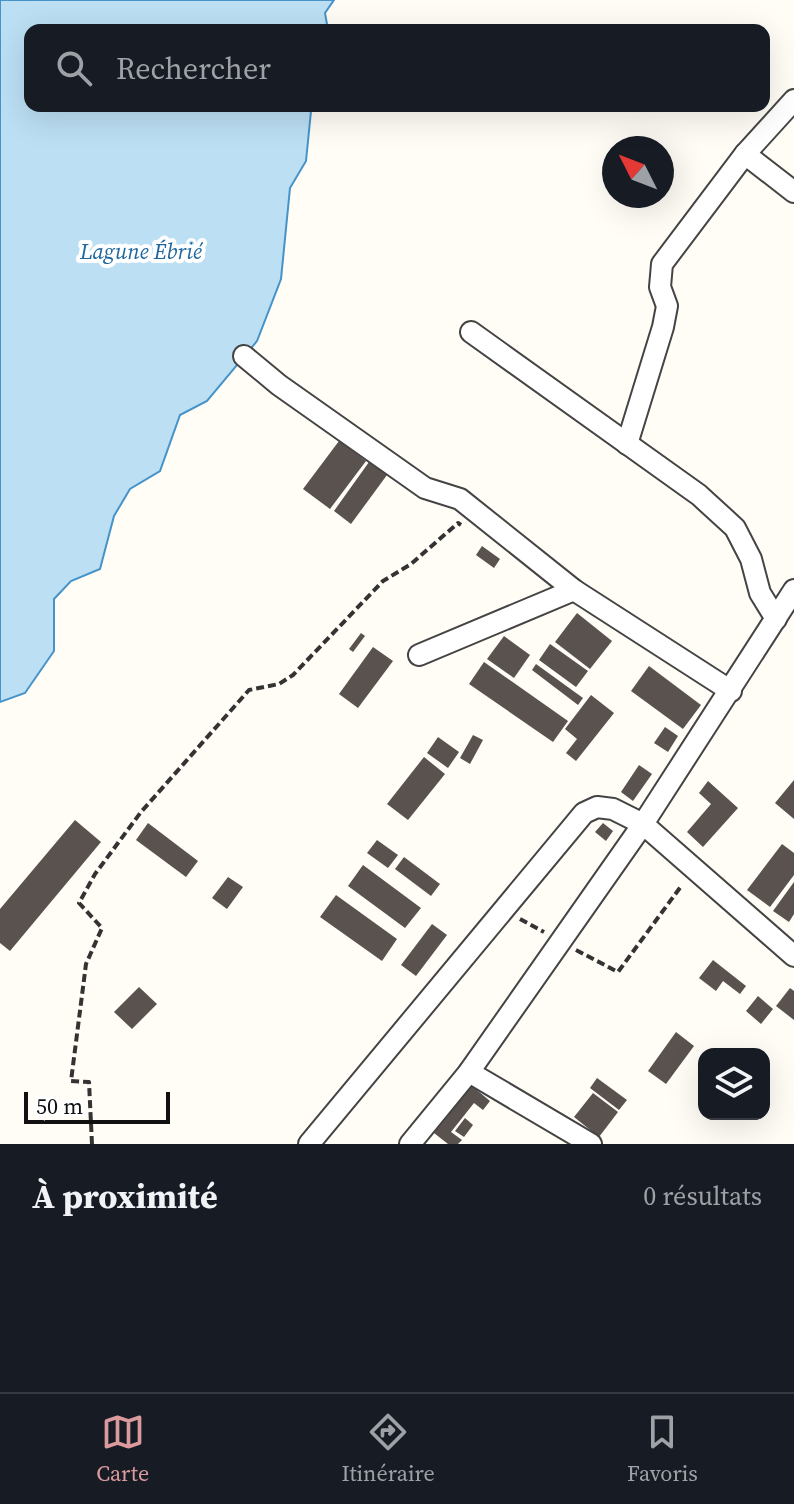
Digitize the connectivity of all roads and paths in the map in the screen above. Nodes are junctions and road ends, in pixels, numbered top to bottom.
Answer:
1 (794, 100) edge
2 (745, 154) junction
3 (794, 192) edge
4 (471, 332) dead end
5 (244, 356) dead end
6 (627, 444) junction
7 (470, 530) dead end
8 (574, 590) junction
9 (794, 590) edge
10 (776, 619) junction
11 (419, 655) dead end
12 (731, 691) junction
13 (643, 824) junction
14 (694, 870) junction
15 (794, 956) edge
16 (618, 972) dead end
17 (469, 1072) junction
18 (92, 1144) edge
19 (309, 1144) edge
20 (410, 1144) edge
21 (591, 1144) edge

1 - 2 street
2 - 3 street
2 - 6 street
4 - 6 street
5 - 8 street
6 - 10 street
7 - 18 path
8 - 11 street
8 - 12 street
9 - 10 street
10 - 12 street
12 - 13 street
13 - 14 street
13 - 17 street
13 - 19 street
14 - 15 street
14 - 16 path
17 - 20 street
17 - 21 street

